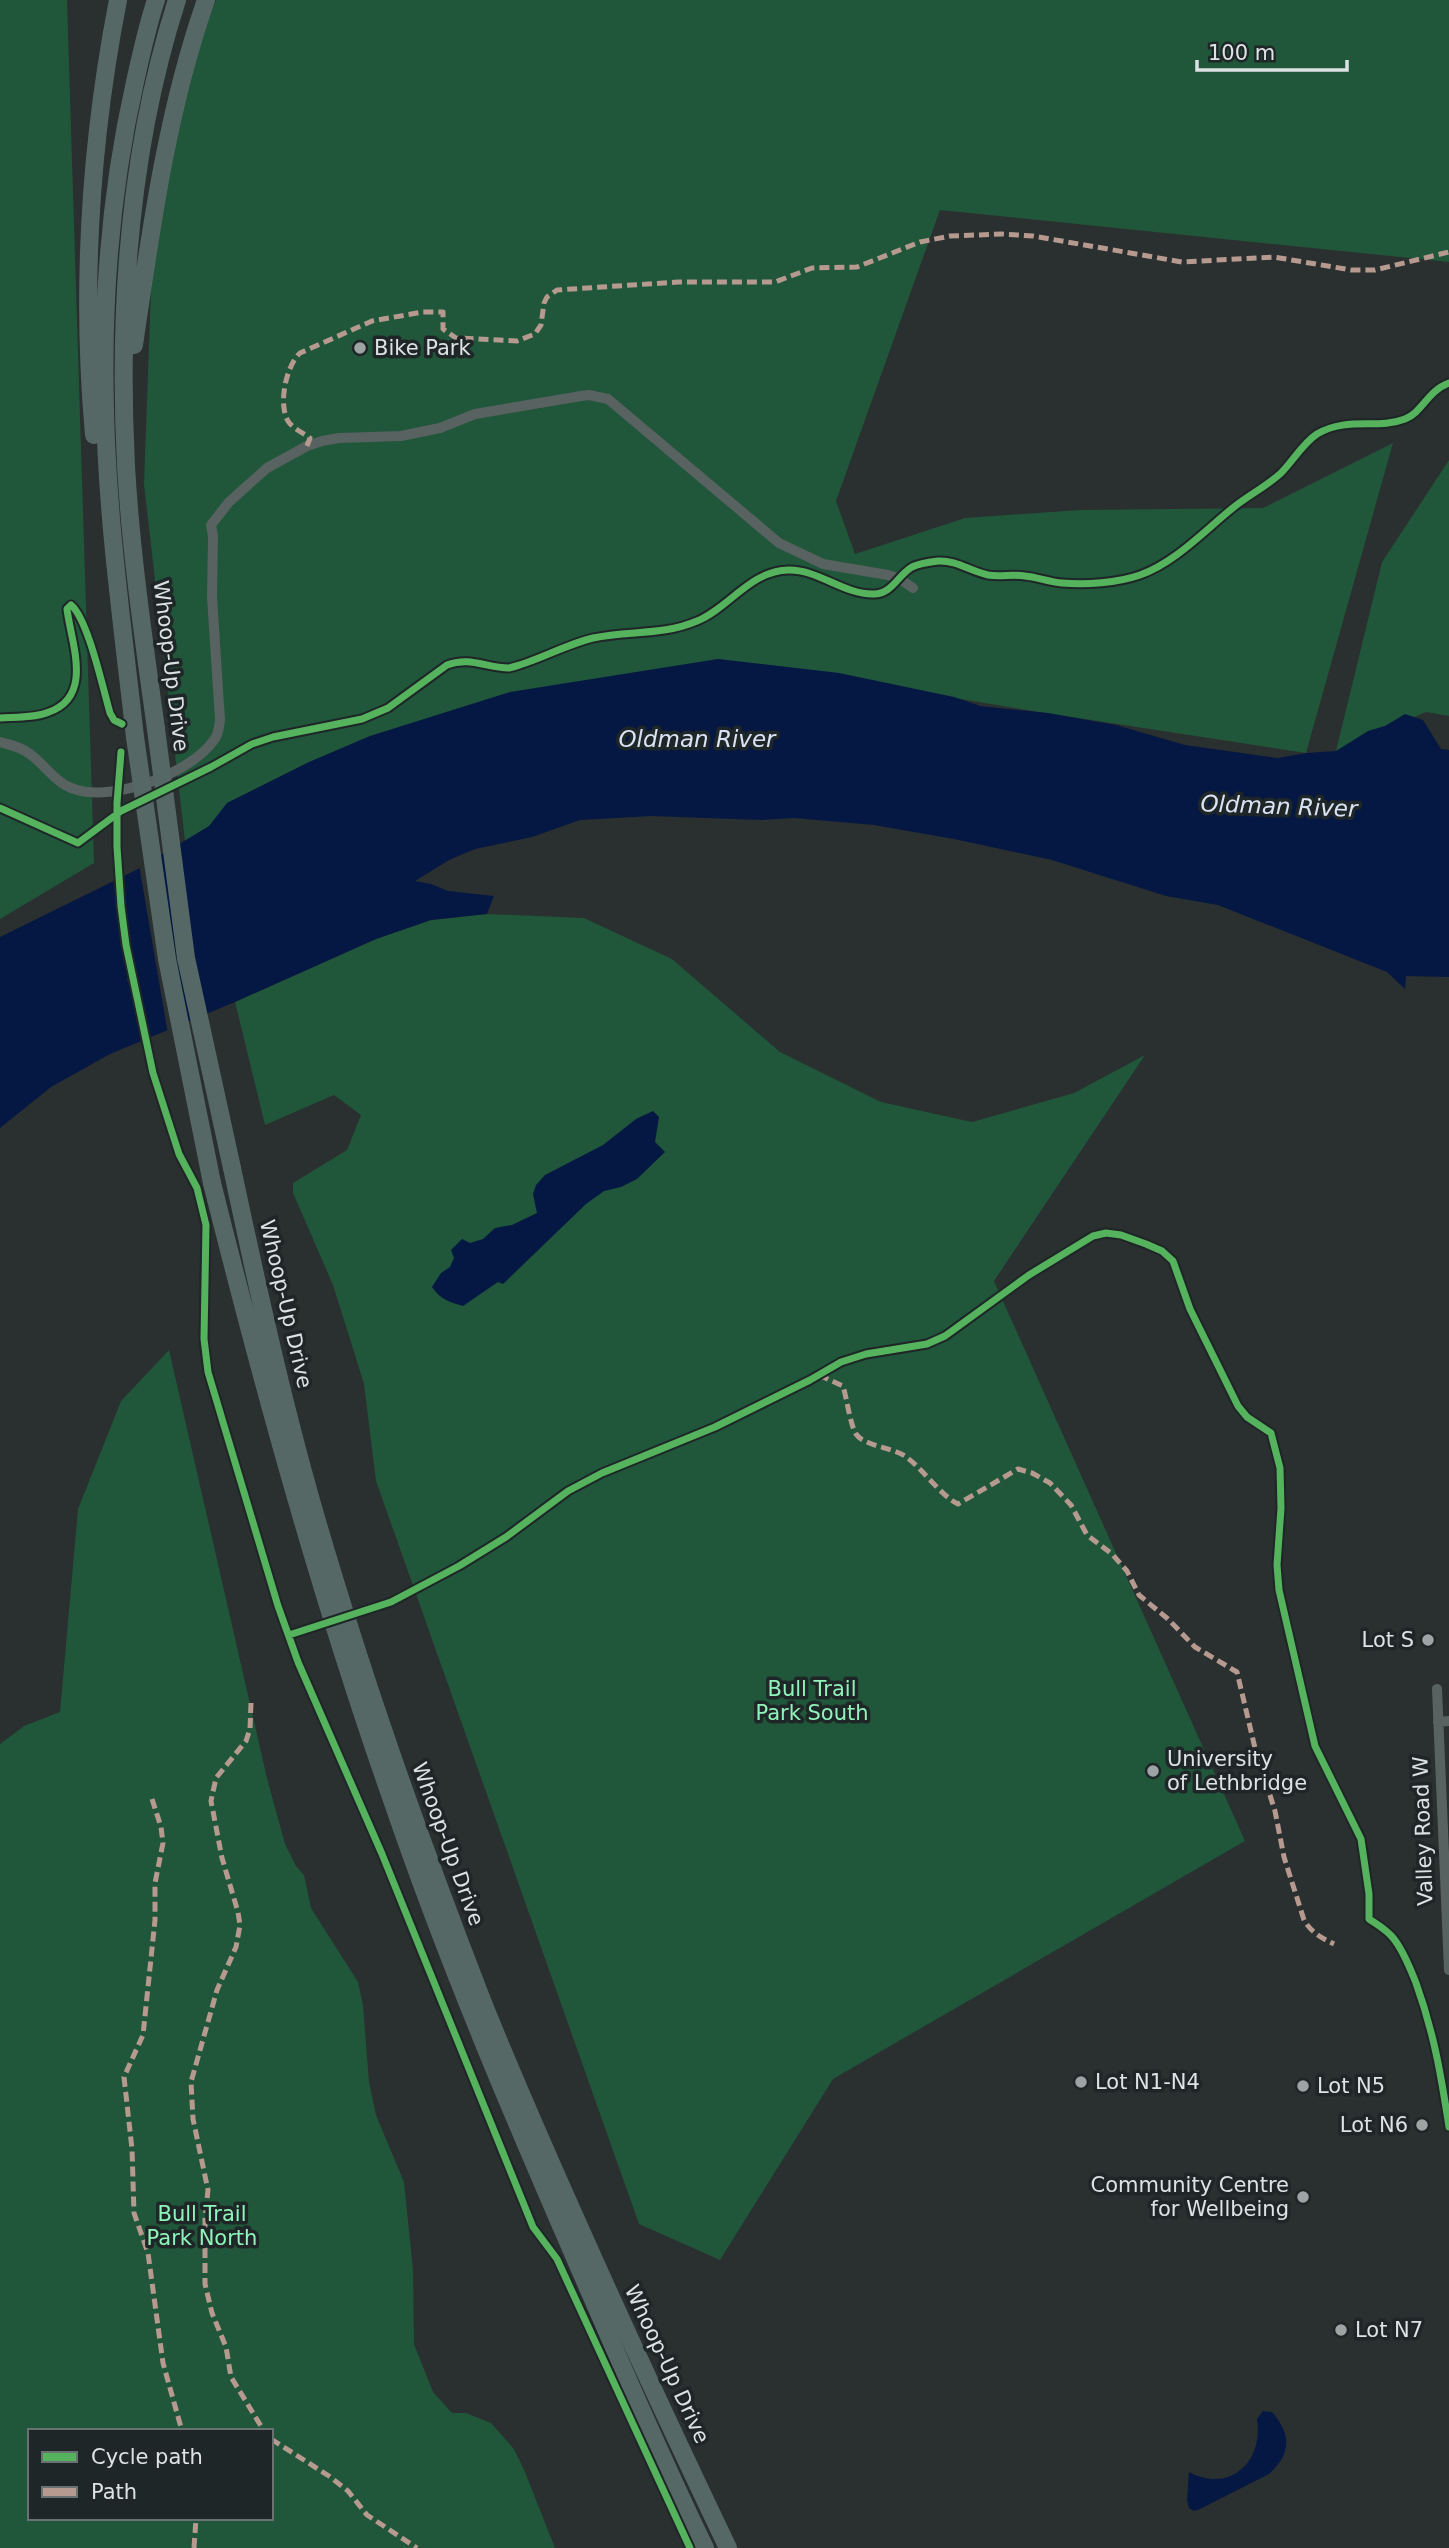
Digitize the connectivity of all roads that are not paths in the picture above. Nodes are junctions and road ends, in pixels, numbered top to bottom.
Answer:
1 (118, 0) edge
2 (156, 0) edge
3 (177, 0) edge
4 (206, 0) edge
5 (125, 407) junction
6 (913, 588) dead end
7 (135, 737) junction
8 (0, 742) edge
9 (1437, 1689) dead end
10 (1443, 1721) edge
11 (1445, 1839) edge
12 (1449, 1970) edge
13 (666, 2420) junction
14 (702, 2544) edge
15 (728, 2548) edge
16 (739, 2548) edge

1 - 7 highway
2 - 7 highway, Whoop-Up Drive
3 - 5 highway, Whoop-Up Drive
4 - 5 highway
5 - 13 highway, Whoop-Up Drive, bridge
6 - 8 street
7 - 14 highway, Whoop-Up Drive, bridge
9 - 10 street, Valley Road W
10 - 11 street, Valley Road W
11 - 12 street, Valley Road W
13 - 15 highway, Whoop-Up Drive
13 - 16 highway

